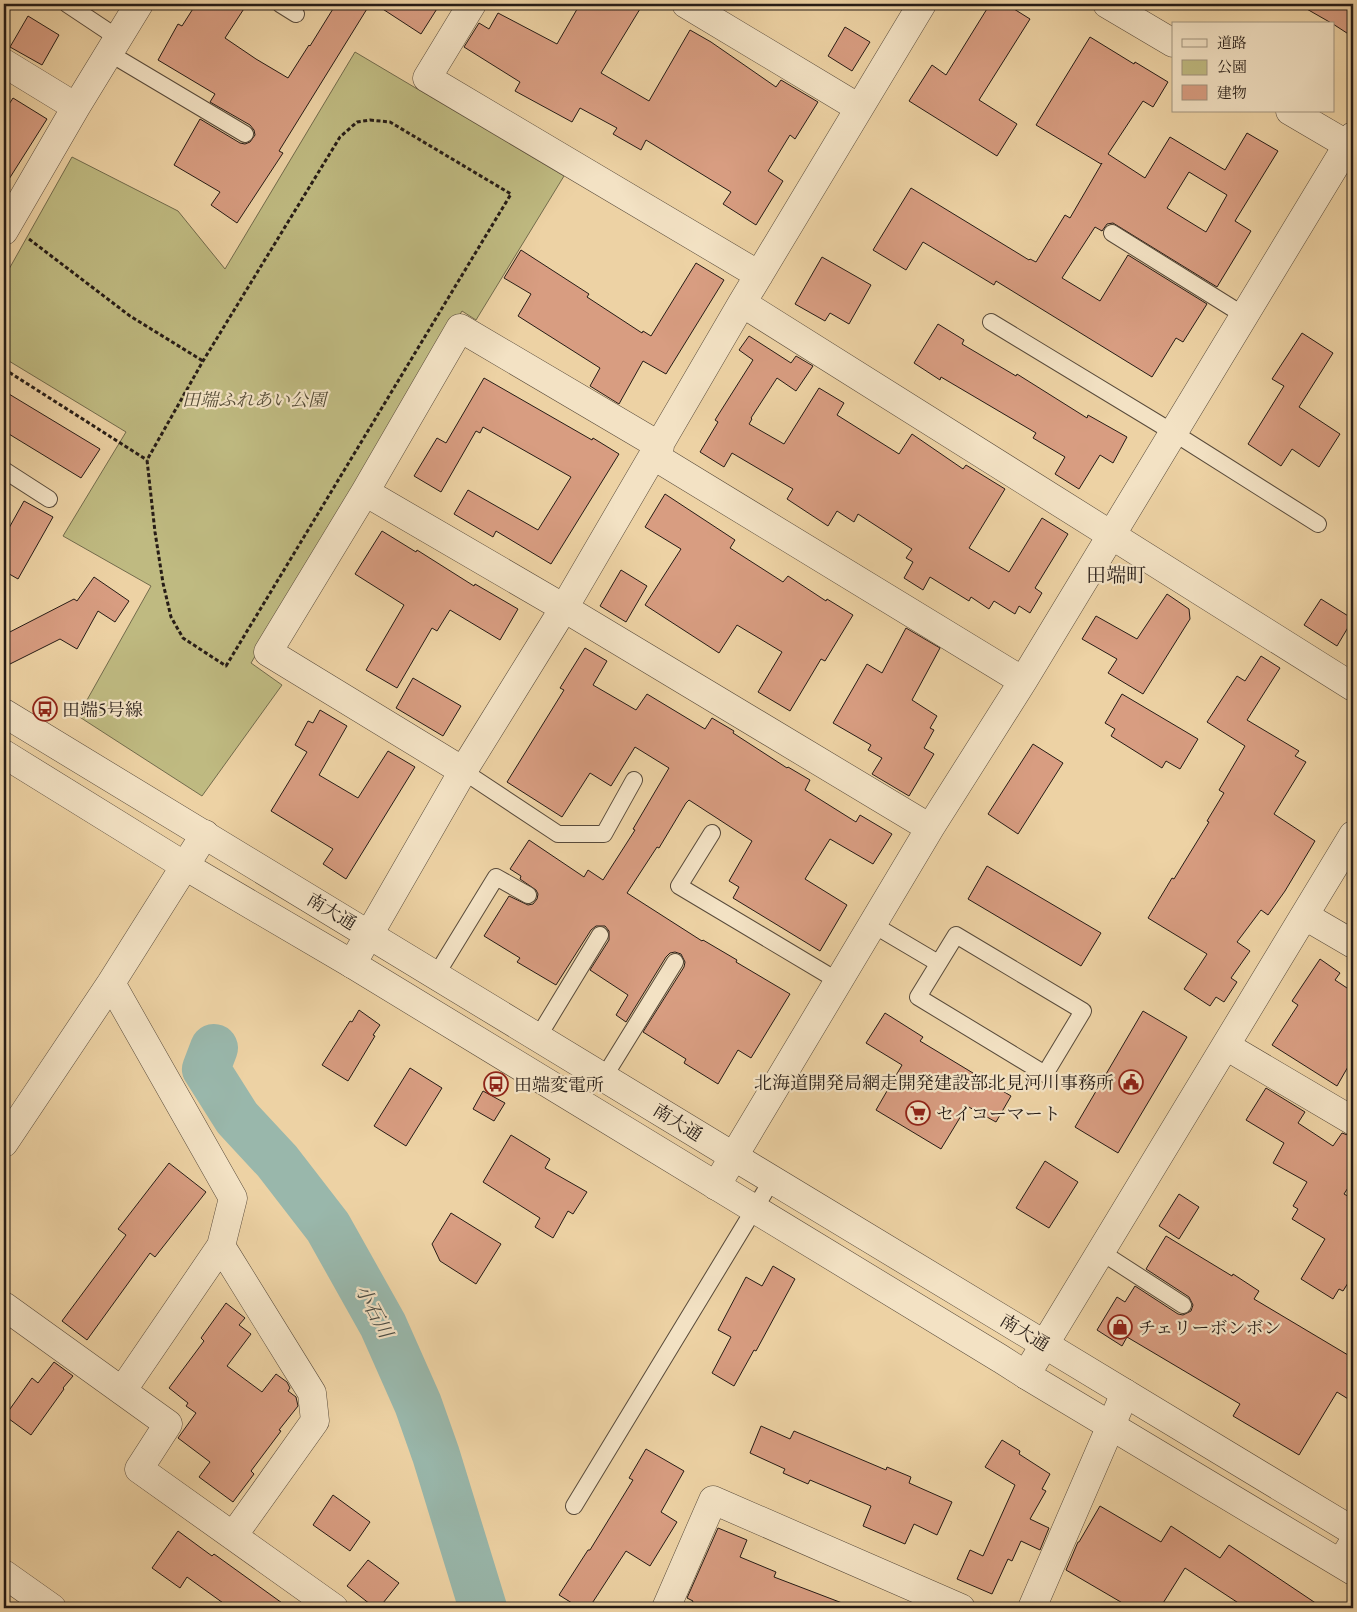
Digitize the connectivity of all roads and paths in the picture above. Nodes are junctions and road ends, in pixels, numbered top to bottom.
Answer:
1 (67, 4) edge
2 (139, 4) edge
3 (280, 4) edge
4 (472, 4) edge
5 (686, 4) edge
6 (922, 4) edge
7 (1107, 4) edge
8 (296, 14) dead end
9 (1172, 42) edge
10 (113, 46) junction
11 (4, 64) edge
12 (76, 107) junction
13 (859, 108) junction
14 (1292, 112) edge
15 (245, 134) dead end
16 (1351, 143) edge
17 (6, 227) edge
18 (1112, 233) dead end
19 (759, 275) junction
20 (742, 303) junction
21 (1245, 316) junction
22 (991, 322) dead end
23 (203, 361) junction
24 (4, 369) edge
25 (1174, 433) junction
26 (657, 451) junction
27 (147, 460) junction
28 (4, 470) edge
29 (365, 492) junction
30 (49, 499) dead end
31 (1318, 524) dead end
32 (1112, 536) junction
33 (564, 608) junction
34 (1023, 680) junction
35 (1353, 687) edge
36 (4, 713) edge
37 (4, 754) edge
38 (463, 771) junction
39 (634, 780) dead end
40 (930, 828) junction
41 (712, 833) dead end
42 (205, 834) junction
43 (1353, 836) edge
44 (185, 866) junction
45 (528, 895) dead end
46 (1305, 916) junction
47 (872, 924) junction
48 (370, 934) junction
49 (600, 935) dead end
50 (1353, 944) edge
51 (675, 962) dead end
52 (938, 963) junction
53 (352, 964) junction
54 (436, 975) junction
55 (838, 981) junction
56 (112, 983) junction
57 (538, 1037) junction
58 (1226, 1046) junction
59 (604, 1077) junction
60 (1353, 1121) edge
61 (4, 1143) edge
62 (733, 1156) junction
63 (772, 1180) junction
64 (716, 1186) junction
65 (754, 1209) junction
66 (221, 1246) junction
67 (1101, 1252) junction
68 (1183, 1305) dead end
69 (4, 1306) edge
70 (1046, 1344) junction
71 (1026, 1375) junction
72 (122, 1391) junction
73 (1125, 1393) junction
74 (1111, 1426) junction
75 (574, 1506) dead end
76 (1353, 1530) edge
77 (233, 1536) junction
78 (1349, 1559) edge
79 (4, 1574) edge
80 (1038, 1606) edge
81 (52, 1608) edge
82 (334, 1608) edge
83 (666, 1608) edge
84 (961, 1608) edge

1 - 10 lane
2 - 10 street
3 - 8 lane
4 - 19 street
5 - 13 street
6 - 13 street
7 - 9 street
10 - 12 street
10 - 15 lane
11 - 12 street
12 - 17 street
13 - 19 street
14 - 16 street
16 - 21 street
17 - 23 path
18 - 21 lane
19 - 20 street
20 - 26 street
20 - 32 street
21 - 25 street
22 - 25 lane
23 - 27 path
23 - 27 path
24 - 27 path
25 - 31 lane
25 - 32 street
26 - 29 street
26 - 33 street
26 - 34 street
28 - 30 lane
29 - 33 street
29 - 38 street
32 - 34 street
32 - 35 street
33 - 38 street
33 - 40 street
34 - 40 street
36 - 42 street, 南大通
37 - 44 street, 南大通
38 - 39 lane
38 - 48 street
40 - 47 street
41 - 55 lane
42 - 44 street
42 - 48 street, 南大通
43 - 46 street
44 - 53 street, 南大通
44 - 56 street
45 - 54 lane
46 - 50 street
46 - 58 street
47 - 52 lane
47 - 55 street
48 - 53 street
48 - 54 street, 南大通
49 - 57 lane
51 - 59 lane
52 - 52 lane
53 - 64 street, 南大通
54 - 57 street, 南大通
55 - 62 street
56 - 61 street
56 - 66 street
57 - 59 street, 南大通
58 - 60 street
58 - 67 street
59 - 62 street, 南大通
62 - 63 street, 南大通
62 - 64 street
63 - 65 lane
63 - 70 street, 南大通
64 - 65 street, 南大通
65 - 71 street, 南大通
65 - 75 lane
66 - 72 street
66 - 77 street
67 - 68 lane
67 - 70 street
69 - 72 street
70 - 71 street
70 - 73 street, 南大通
71 - 74 street, 南大通
72 - 77 street
73 - 74 street
73 - 76 street, 南大通
74 - 78 street, 南大通
74 - 80 street
77 - 82 street
79 - 81 street
83 - 84 street

